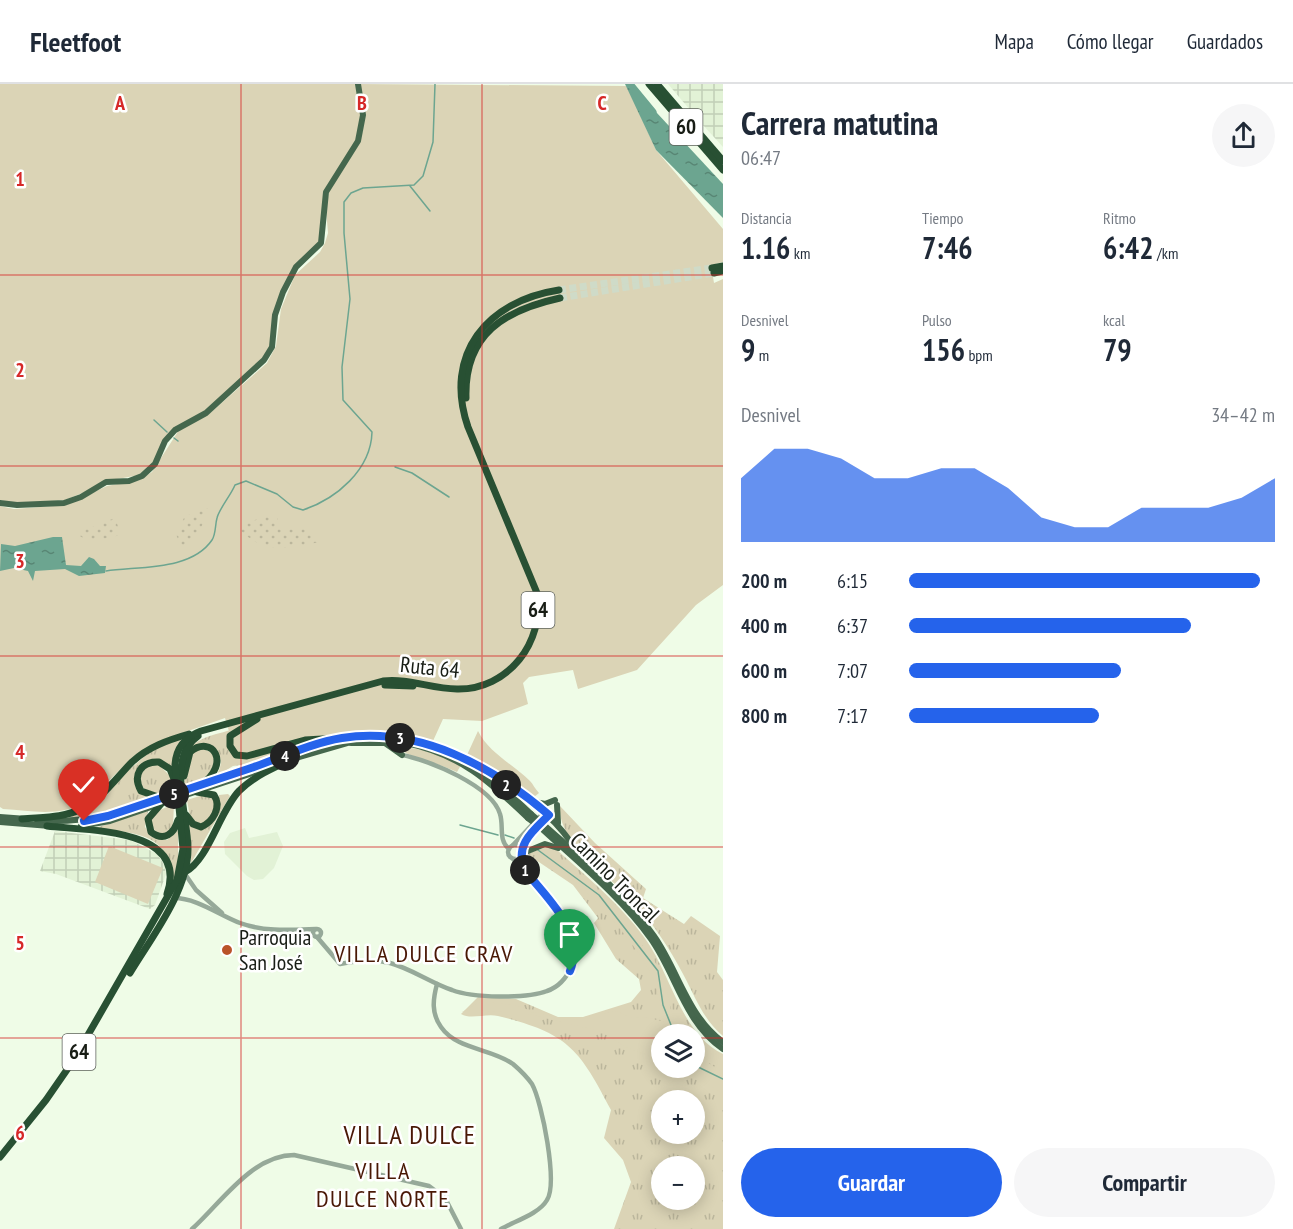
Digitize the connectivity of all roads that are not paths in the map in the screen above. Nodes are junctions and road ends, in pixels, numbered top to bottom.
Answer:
1 (358, 84) edge
2 (650, 84) edge
3 (657, 84) edge
4 (723, 161) edge
5 (723, 170) edge
6 (723, 266) edge
7 (723, 271) edge
8 (559, 290) tunnel mouth
9 (560, 298) tunnel mouth
10 (0, 503) edge
11 (256, 719) junction
12 (201, 731) junction
13 (338, 741) junction
14 (402, 755) joint
15 (295, 758) junction
16 (470, 762) junction
17 (199, 788) junction
18 (183, 791) junction
19 (531, 799) junction
20 (165, 800) junction
21 (182, 813) junction
22 (547, 813) junction
23 (0, 815) edge
24 (529, 816) junction
25 (22, 819) junction
26 (10, 820) junction
27 (0, 822) edge
28 (558, 823) junction
29 (47, 826) junction
30 (542, 827) junction
31 (511, 847) junction
32 (522, 853) junction
33 (514, 860) junction
34 (584, 862) junction
35 (524, 869) junction
36 (185, 873) junction
37 (591, 874) junction
38 (174, 897) junction
39 (210, 903) junction
40 (163, 906) junction
41 (206, 909) junction
42 (224, 915) junction
43 (437, 984) junction
44 (723, 1042) edge
45 (723, 1049) edge
46 (0, 1157) edge
47 (0, 1163) edge
48 (192, 1229) edge
49 (461, 1229) edge
50 (501, 1229) edge

1 - 10 main road
2 - 5 highway, 60
3 - 4 highway, 60
6 - 7 highway
8 - 12 highway, Ruta 64 / 64
9 - 11 highway, Ruta 64 / 64
11 - 13 highway
11 - 18 highway, Ruta 64 / 64
12 - 18 highway, Ruta 64 / 64
12 - 25 highway
13 - 14 main road
13 - 15 main road, Camino Troncal
13 - 16 main road, Camino Troncal
13 - 17 main road, Camino Troncal
13 - 24 main road, Camino Troncal
14 - 31 street
15 - 17 main road, Camino Troncal
15 - 36 highway
16 - 19 main road
16 - 24 main road, Camino Troncal
17 - 18 main road, Camino Troncal
17 - 18 highway
17 - 21 highway
18 - 20 main road, Camino Troncal, bridge
18 - 20 highway
18 - 21 highway, Ruta 64 / 64
19 - 22 main road
19 - 28 main road
20 - 21 highway
20 - 25 main road, Camino Troncal
20 - 29 main road, Camino Troncal
21 - 36 highway, 64
21 - 40 highway, 64
22 - 28 main road
22 - 31 street
22 - 32 street
23 - 26 main road
24 - 30 main road, Camino Troncal, bridge
25 - 26 main road, Camino Troncal
26 - 27 main road
26 - 29 main road, Camino Troncal
28 - 34 main road
29 - 40 highway
30 - 34 main road, Camino Troncal
30 - 37 main road, Camino Troncal
31 - 32 street
31 - 33 street
32 - 33 street
32 - 35 street
32 - 37 main road
33 - 35 street
34 - 44 main road, Camino Troncal
35 - 43 street
36 - 38 highway, 64
36 - 39 street
37 - 45 main road, Camino Troncal
38 - 41 street
38 - 47 highway, 64
39 - 41 street
39 - 42 street
40 - 46 highway, 64
41 - 42 street
42 - 43 street
43 - 50 street
48 - 49 street

